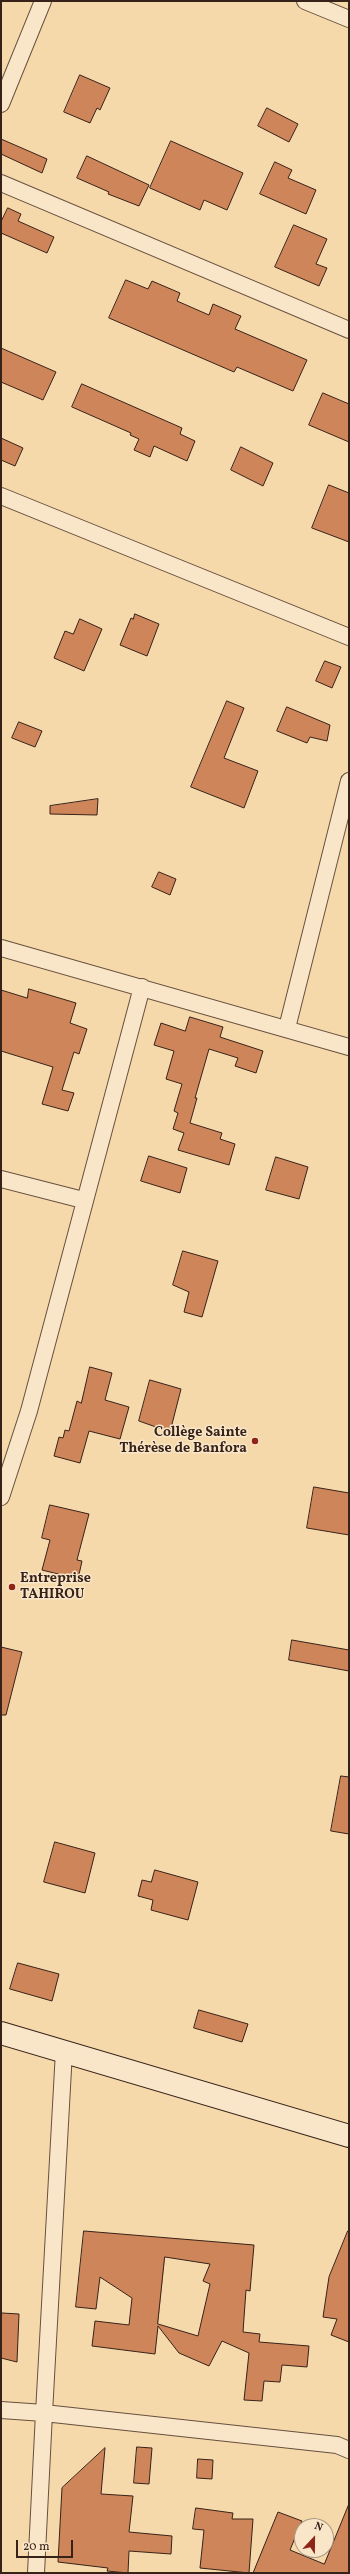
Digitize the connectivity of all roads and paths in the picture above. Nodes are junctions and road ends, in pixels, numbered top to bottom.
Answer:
1 (43, 1) edge
2 (305, 1) edge
3 (349, 19) edge
4 (1, 104) edge
5 (1, 183) edge
6 (349, 330) edge
7 (1, 496) edge
8 (349, 637) edge
9 (349, 781) edge
10 (1, 948) edge
11 (142, 987) junction
12 (287, 1028) junction
13 (349, 1047) edge
14 (1, 1179) edge
15 (83, 1200) junction
16 (1, 1497) edge
17 (1, 2033) edge
18 (64, 2051) junction
19 (349, 2136) edge
20 (1, 2410) edge
21 (44, 2413) junction
22 (349, 2450) edge
23 (36, 2573) edge

1 - 4 street
2 - 3 street
5 - 6 street
7 - 8 street
9 - 12 street
10 - 11 street
11 - 12 street
11 - 15 street
12 - 13 street
14 - 15 street
15 - 16 street
17 - 18 main road
18 - 19 main road
18 - 21 street
20 - 21 street
21 - 22 street
21 - 23 street

